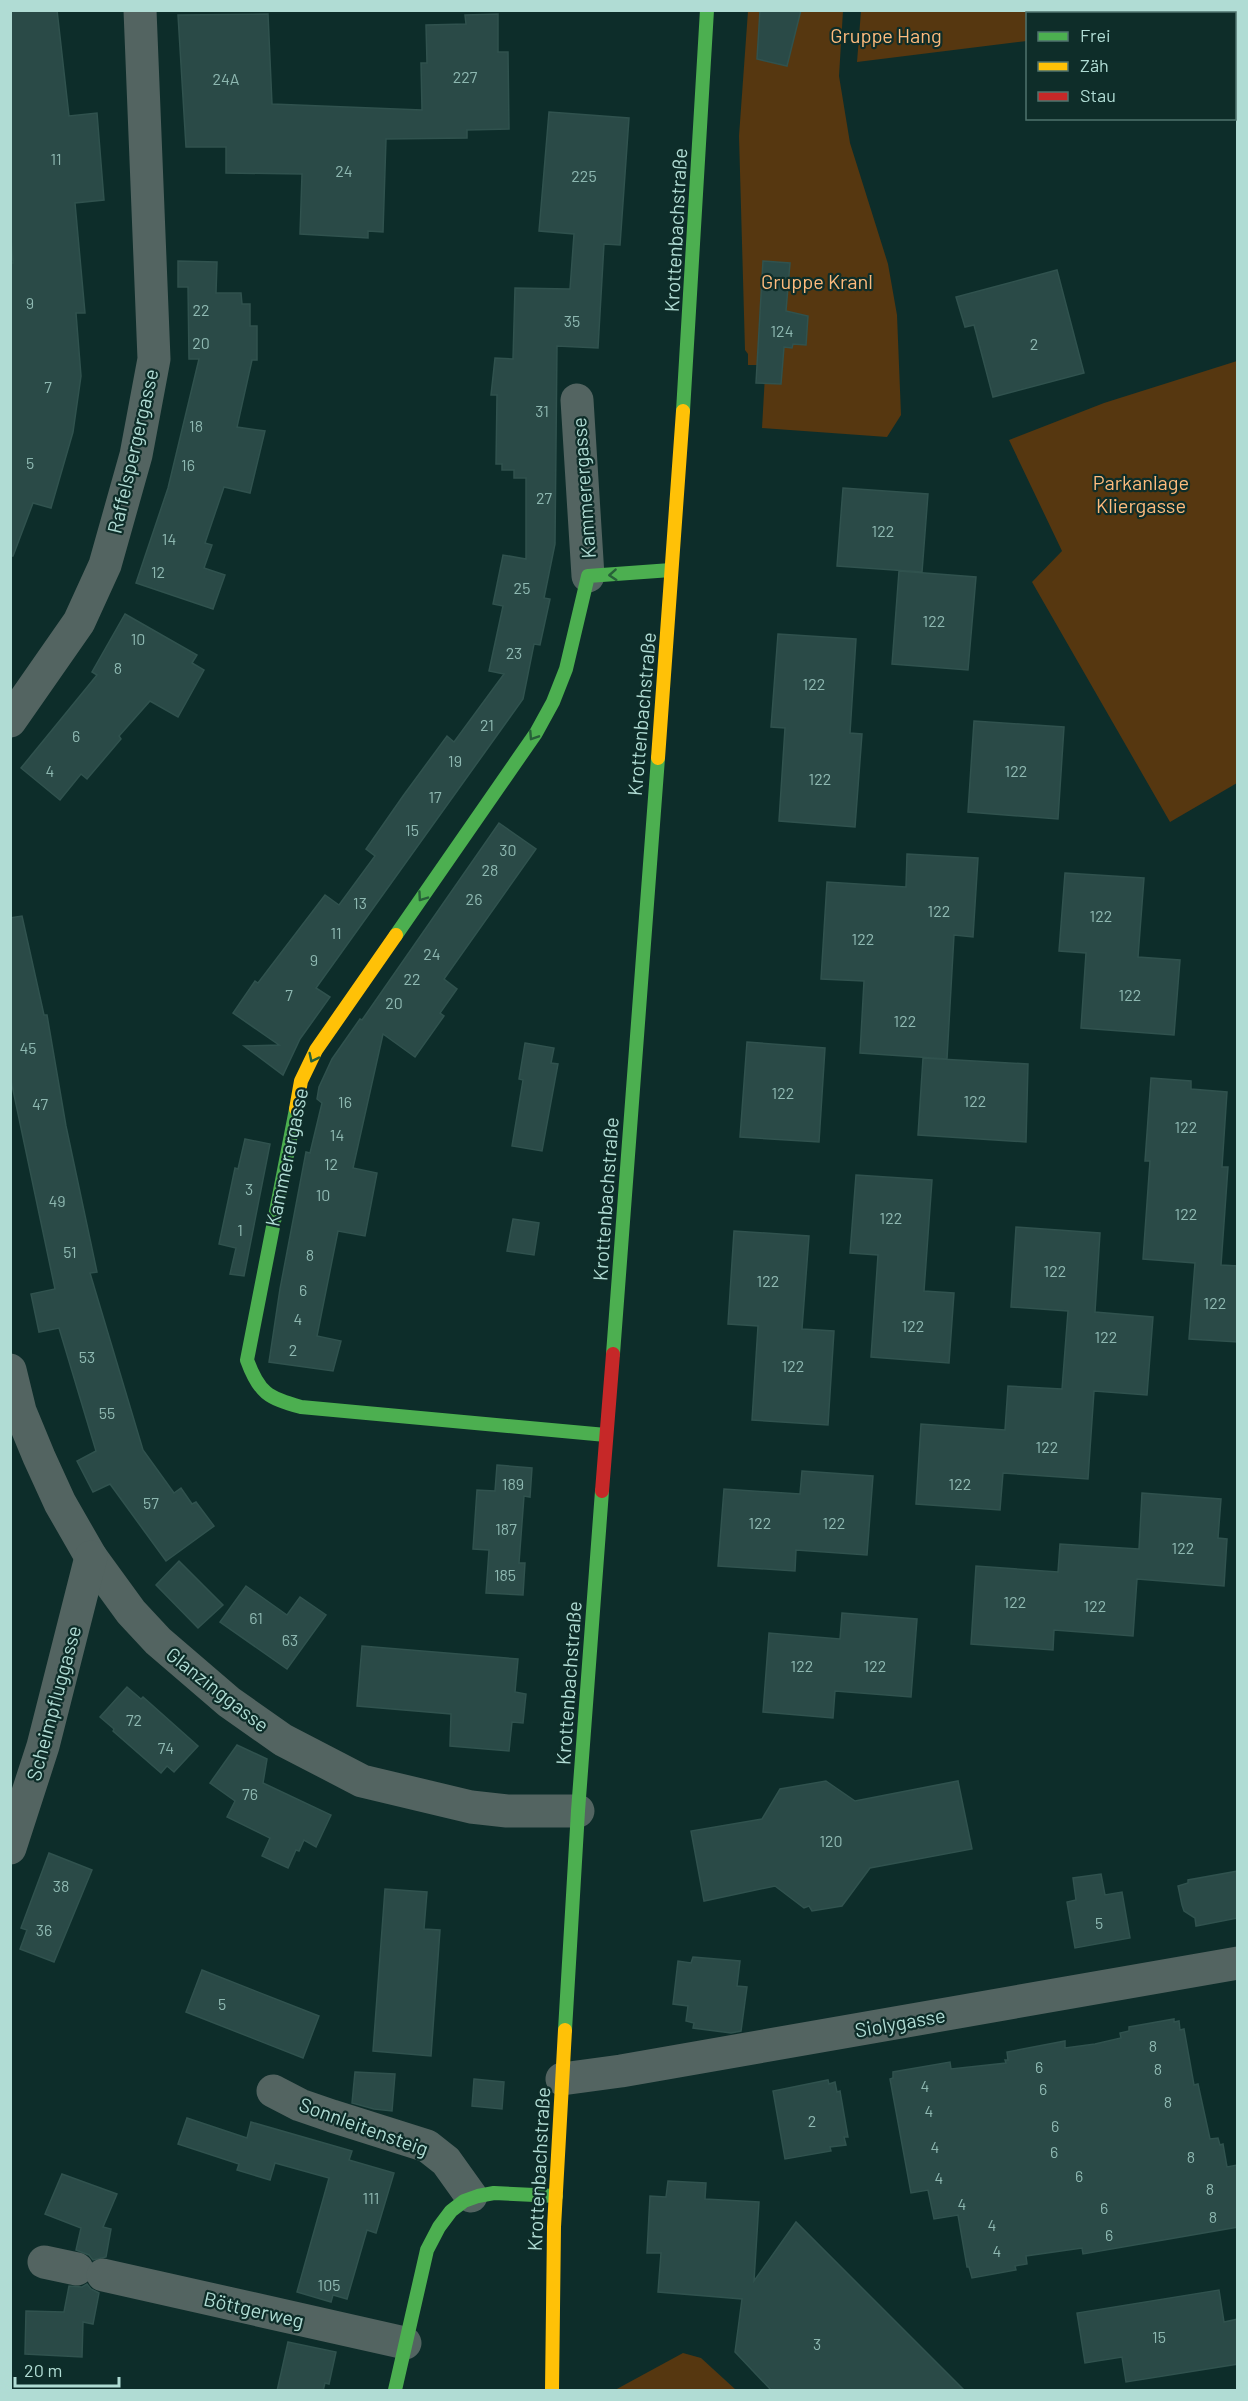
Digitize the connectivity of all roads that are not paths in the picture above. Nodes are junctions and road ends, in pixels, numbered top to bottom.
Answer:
1 (140, 10) edge
2 (707, 10) edge
3 (577, 400) dead end
4 (671, 570) junction
5 (588, 576) junction
6 (10, 721) edge
7 (10, 1370) edge
8 (606, 1435) junction
9 (92, 1557) junction
10 (578, 1811) junction
11 (10, 1848) edge
12 (1238, 1963) edge
13 (562, 2079) junction
14 (273, 2091) dead end
15 (471, 2196) junction
16 (556, 2196) junction
17 (44, 2262) dead end
18 (405, 2343) junction
19 (395, 2391) edge
20 (552, 2391) edge

1 - 6 street, Raffelspergergasse
2 - 4 main road, Krottenbachstraße
3 - 5 street, Kammerergasse
4 -> 5 main road, Kammerergasse
4 - 8 main road, Krottenbachstraße
5 -> 8 main road, Kammerergasse
7 - 9 street, Glanzinggasse
8 - 10 main road, Krottenbachstraße
9 - 10 street, Glanzinggasse
9 - 11 street, Scheimpfluggasse
10 - 13 main road, Krottenbachstraße
12 - 13 street, Siolygasse
13 - 16 main road, Krottenbachstraße
14 - 15 street, Sonnleitensteig
15 - 16 main road
15 - 18 main road
16 - 20 main road, Krottenbachstraße
17 - 18 street, Böttgerweg
18 - 19 main road

